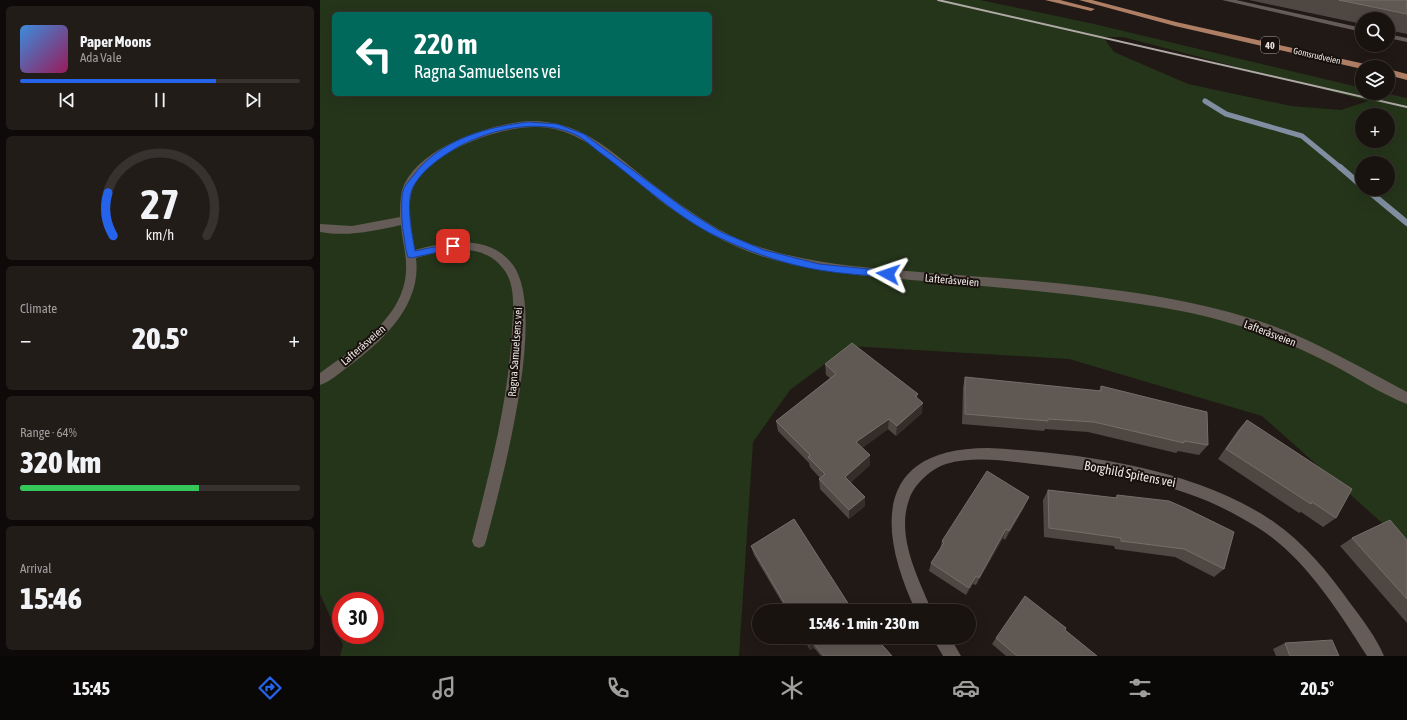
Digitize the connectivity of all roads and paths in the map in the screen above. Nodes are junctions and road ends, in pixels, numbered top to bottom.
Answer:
1 (1049, 0) edge
2 (1083, 0) edge
3 (1226, 0) edge
4 (1175, 24) junction
5 (1355, 28) edge
6 (1395, 37) edge
7 (1407, 40) edge
8 (1355, 65) edge
9 (1395, 74) edge
10 (1407, 77) edge
11 (406, 220) junction
12 (320, 228) edge
13 (411, 255) junction
14 (320, 380) edge
15 (1407, 398) edge
16 (479, 541) dead end
17 (921, 604) edge
18 (945, 644) edge
19 (953, 656) edge
20 (1376, 656) edge

1 - 4 main road, Gomsrudveien / 40
2 - 4 main road, Gomsrudveien / 40
3 - 5 lane
4 - 8 main road, Gomsrudveien / 40
6 - 7 lane
9 - 10 main road
11 - 12 street
11 - 13 street, Lafteråsveien
11 - 15 street, Lafteråsveien
13 - 14 street, Lafteråsveien
13 - 16 street, Ragna Samuelsens vei
17 - 20 street, Borghild Spitens vei
18 - 19 street

